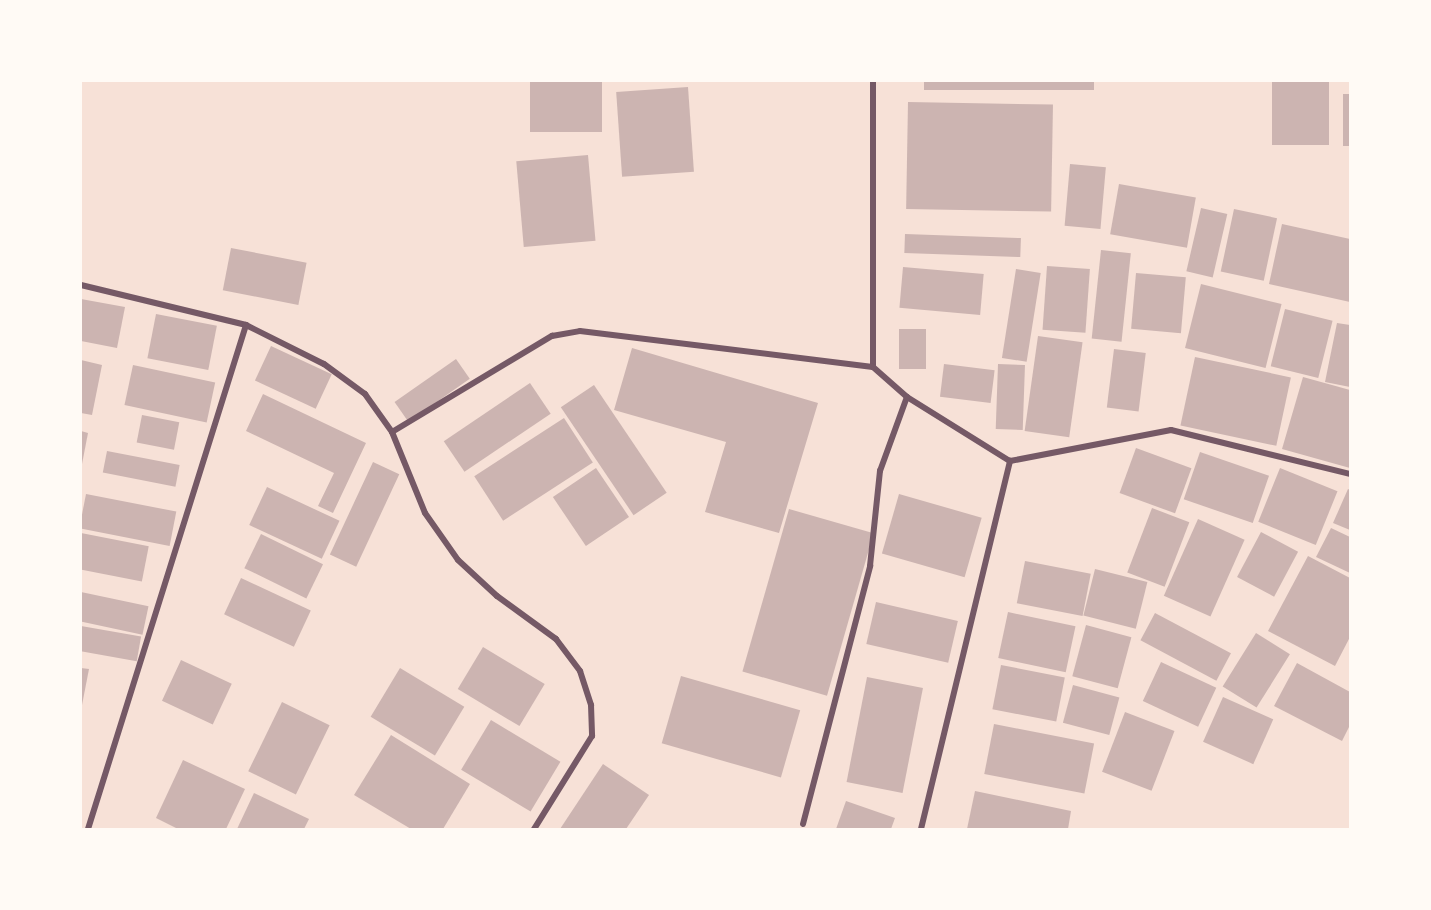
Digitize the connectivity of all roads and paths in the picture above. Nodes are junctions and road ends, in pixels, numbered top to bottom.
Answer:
1 (873, 81) edge
2 (81, 285) edge
3 (246, 324) junction
4 (873, 367) junction
5 (907, 397) junction
6 (392, 432) junction
7 (1010, 461) junction
8 (1350, 474) edge
9 (803, 824) dead end
10 (88, 829) edge
11 (534, 829) edge
12 (921, 829) edge

1 - 4 street
2 - 3 street
3 - 6 street
3 - 10 street
4 - 5 street
4 - 6 street
5 - 7 street
5 - 9 street
6 - 11 street
7 - 8 street
7 - 12 street

